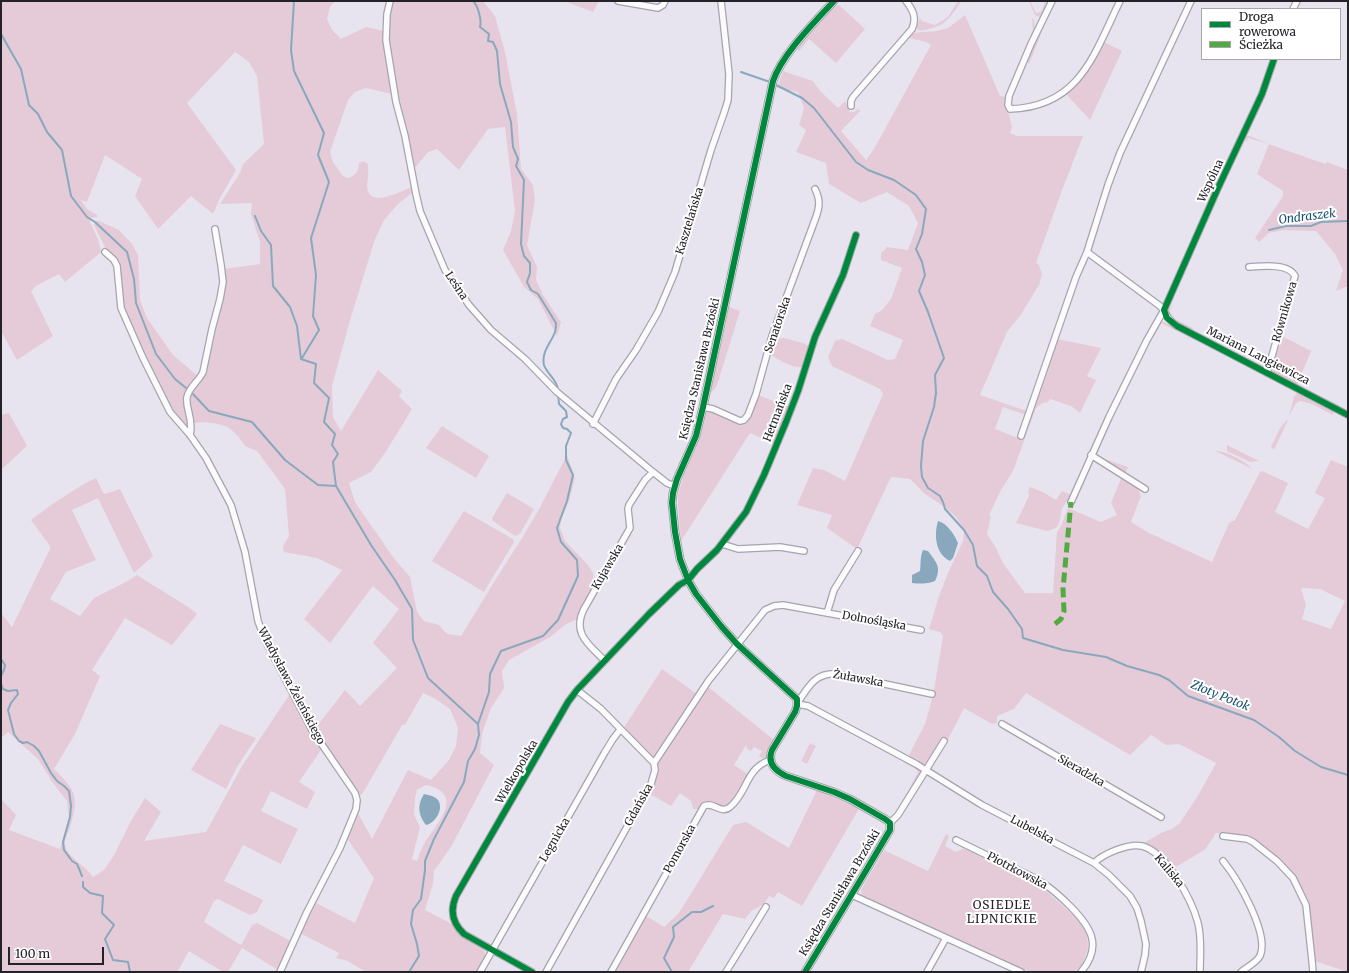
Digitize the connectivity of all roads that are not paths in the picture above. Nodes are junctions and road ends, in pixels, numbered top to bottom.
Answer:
1 (390, 1) edge
2 (618, 1) edge
3 (665, 1) edge
4 (720, 1) edge
5 (834, 1) edge
6 (906, 1) edge
7 (1052, 1) edge
8 (1120, 1) edge
9 (1191, 1) edge
10 (1274, 60) edge
11 (851, 106) dead end
12 (815, 189) dead end
13 (215, 229) dead end
14 (856, 235) dead end
15 (105, 252) dead end
16 (1087, 252) junction
17 (1249, 267) dead end
18 (1164, 310) junction
19 (1267, 373) junction
20 (703, 407) junction
21 (1348, 415) edge
22 (593, 424) junction
23 (190, 435) junction
24 (1021, 436) dead end
25 (1091, 455) junction
26 (653, 472) junction
27 (674, 486) junction
28 (1145, 489) dead end
29 (1071, 502) dead end
30 (722, 544) junction
31 (858, 550) dead end
32 (804, 551) dead end
33 (688, 580) junction
34 (828, 613) junction
35 (921, 630) dead end
36 (737, 644) junction
37 (604, 660) junction
38 (577, 690) junction
39 (932, 694) dead end
40 (797, 704) junction
41 (1002, 724) dead end
42 (620, 730) junction
43 (944, 740) dead end
44 (770, 760) junction
45 (654, 762) junction
46 (926, 770) junction
47 (1160, 817) dead end
48 (890, 823) junction
49 (1223, 836) dead end
50 (956, 840) dead end
51 (1223, 861) dead end
52 (1094, 863) junction
53 (852, 895) junction
54 (766, 907) dead end
55 (946, 938) junction
56 (493, 951) junction
57 (280, 972) edge
58 (480, 972) edge
59 (532, 972) edge
60 (546, 972) edge
61 (611, 972) edge
62 (726, 972) edge
63 (805, 972) edge
64 (927, 972) edge
65 (1021, 972) edge
66 (1080, 972) edge
67 (1141, 972) edge
68 (1200, 972) edge
69 (1241, 972) edge
70 (1313, 972) edge

1 - 22 street, Leśna
2 - 3 street
4 - 22 street, Kasztelańska
5 - 20 street, Księdza Stanisława Brzóski
6 - 11 street
7 - 8 street
9 - 16 street
10 - 18 street, Wspólna
12 - 20 street, Senatorska
13 - 23 street
14 - 30 street, Hetmańska
15 - 23 street, Władysława Żeleńskiego
16 - 18 street
16 - 24 street
17 - 19 street, Równikowa
18 - 19 street, Mariana Langiewicza
18 - 25 street, Wspólna
19 - 21 street, Mariana Langiewicza
20 - 27 street, Księdza Stanisława Brzóski
22 - 26 street, Leśna
23 - 57 street, Władysława Żeleńskiego
25 - 28 street
25 - 29 street, Wspólna
26 - 27 street, Leśna
26 - 37 street, Kujawska
27 - 33 street, Księdza Stanisława Brzóski
30 - 32 street
30 - 33 street, Hetmańska
31 - 34 street, Dolnośląska
33 - 36 street, Księdza Stanisława Brzóski
33 - 37 street, Wielkopolska
34 - 35 street, Dolnośląska
34 - 36 street, Dolnośląska
36 - 40 street, Księdza Stanisława Brzóski
36 - 45 street, Gdańska
37 - 38 street, Wielkopolska
38 - 42 street
38 - 56 street, Wielkopolska
39 - 40 street, Żuławska
40 - 44 street
40 - 46 street
41 - 47 street, Sieradzka
42 - 45 street
42 - 56 street, Legnicka
43 - 46 street
44 - 48 street, Księdza Stanisława Brzóski
44 - 61 street, Pomorska
45 - 60 street, Gdańska
46 - 48 street, Księdza Stanisława Brzóski
46 - 52 street, Lubelska
48 - 53 street, Księdza Stanisława Brzóski
49 - 70 street
50 - 66 street, Piotrkowska
51 - 69 street
52 - 67 street, Lubelska
52 - 68 street, Kaliska
53 - 55 street
53 - 63 street, Księdza Stanisława Brzóski
54 - 62 street
55 - 64 street
55 - 65 street
56 - 58 street
56 - 59 street, Wielkopolska

